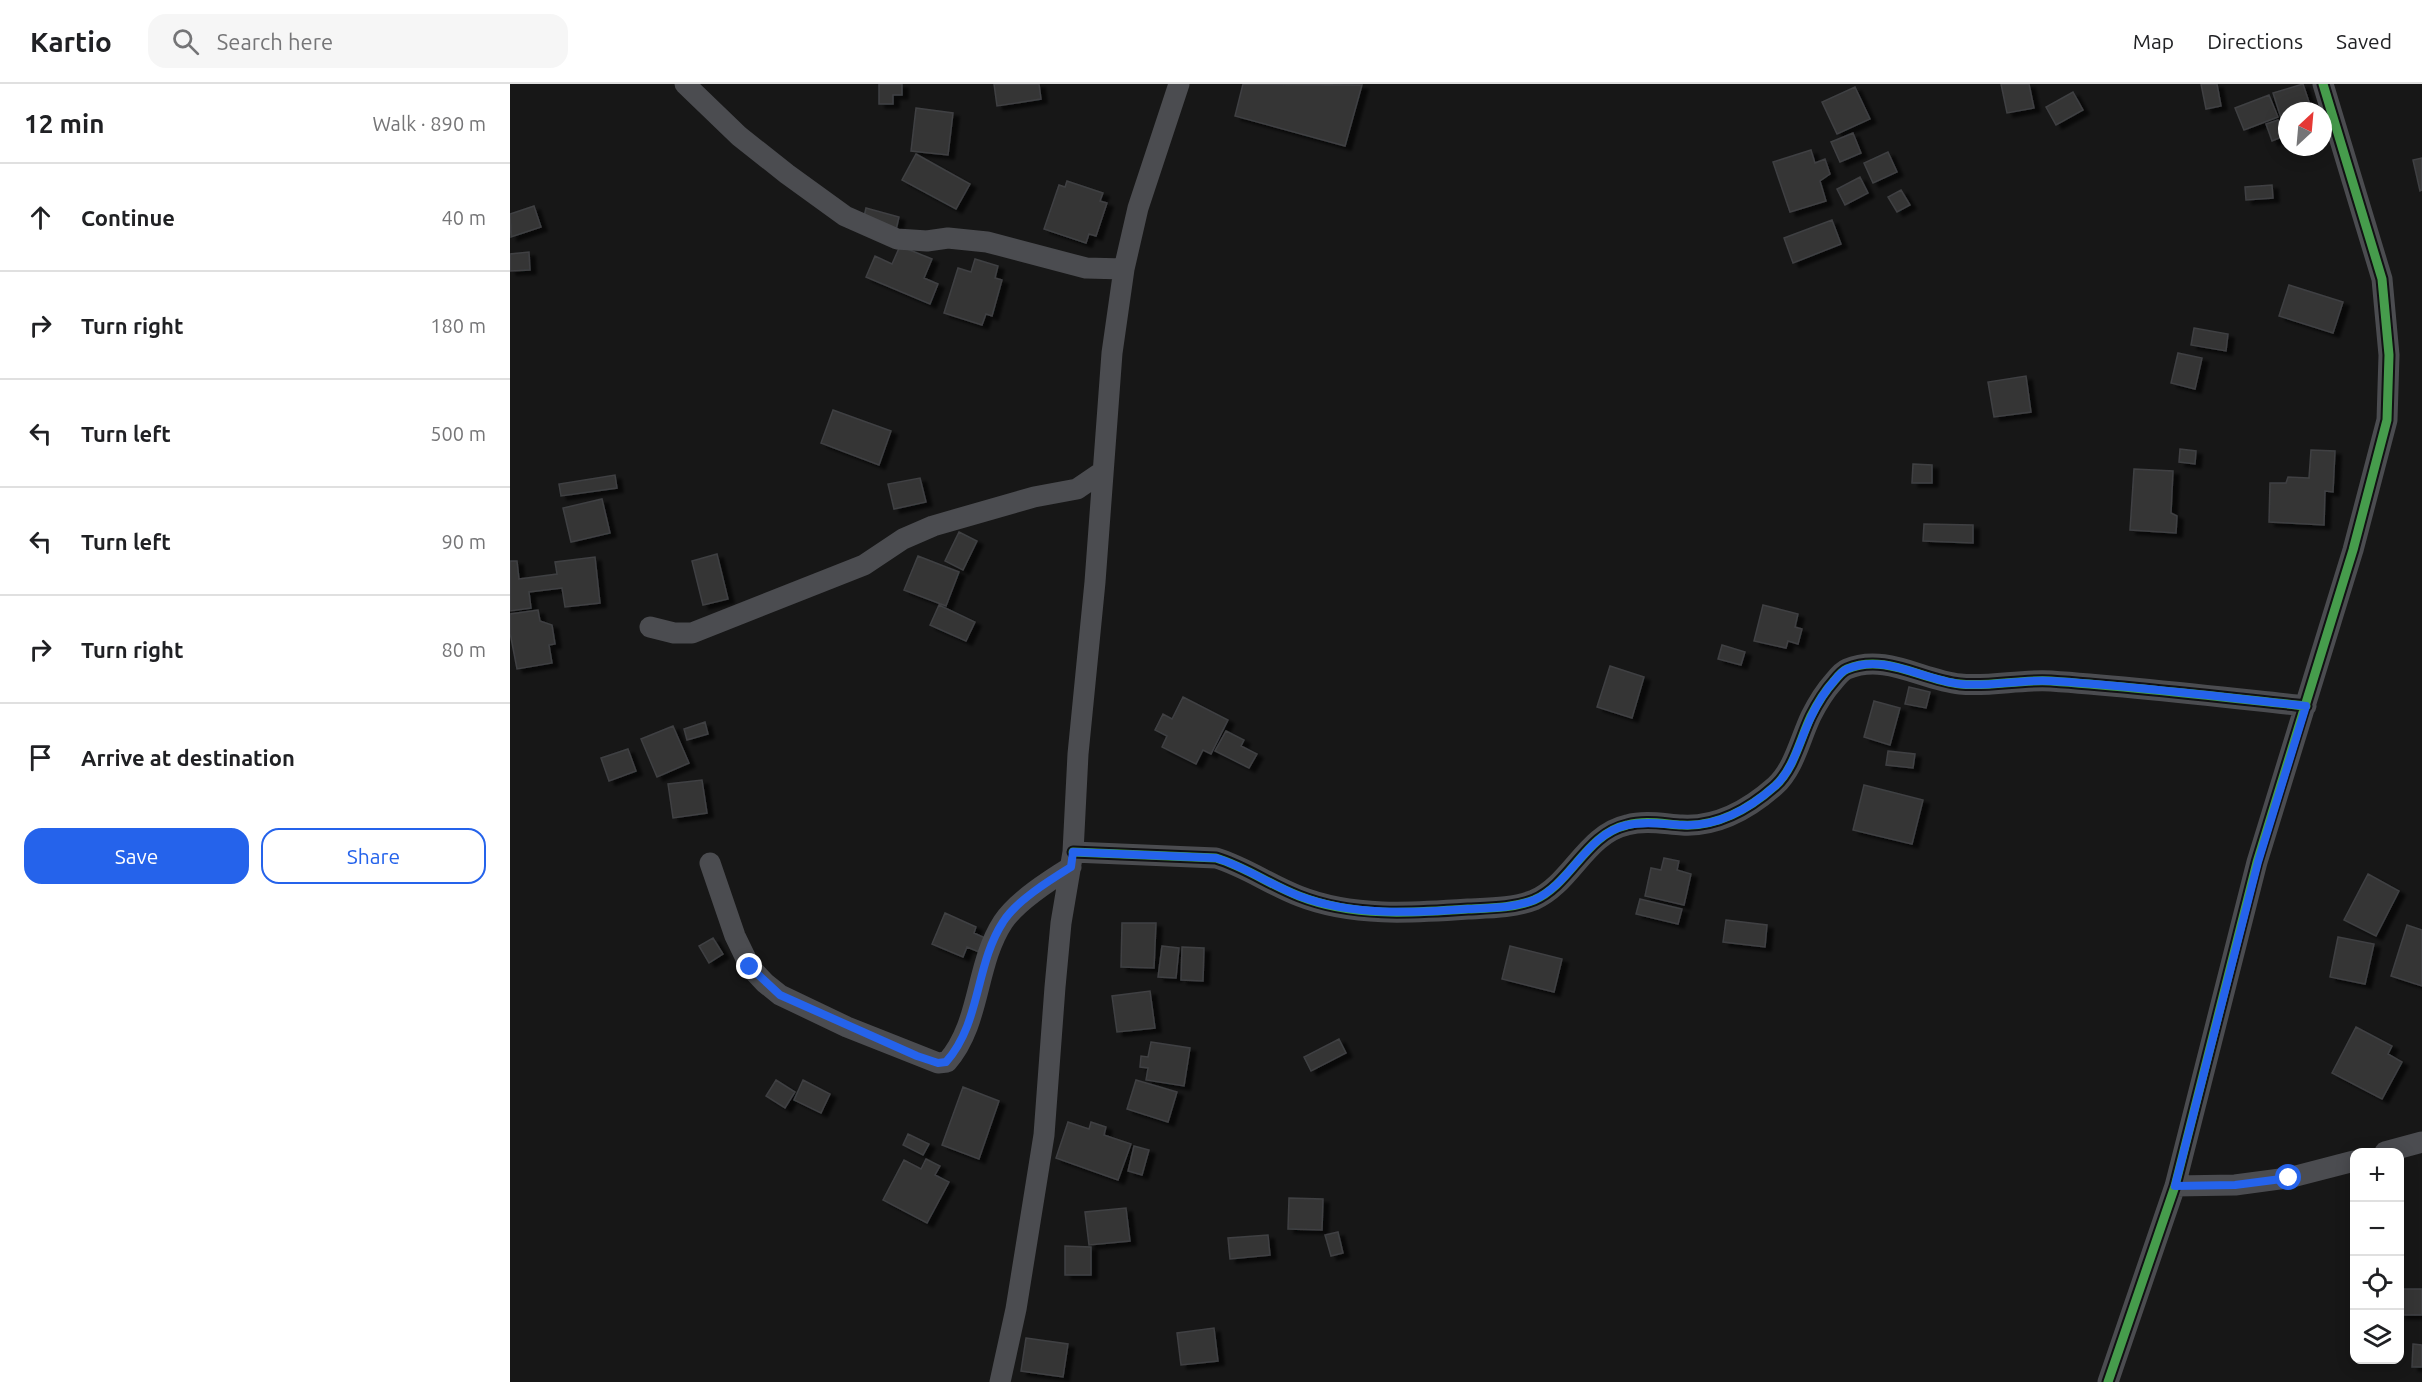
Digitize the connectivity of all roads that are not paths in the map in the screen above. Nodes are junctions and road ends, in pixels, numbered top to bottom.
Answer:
1 (685, 84) edge
2 (1179, 84) edge
3 (2323, 84) edge
4 (1124, 269) junction
5 (1102, 472) junction
6 (1077, 489) junction
7 (1101, 501) junction
8 (650, 627) dead end
9 (2306, 706) junction
10 (1072, 859) junction
11 (710, 863) dead end
12 (2422, 1142) edge
13 (2400, 1148) edge
14 (2350, 1162) edge
15 (2175, 1186) junction
16 (1000, 1382) edge
17 (2108, 1382) edge

1 - 4 street
2 - 4 street
3 - 9 street
4 - 5 street
5 - 6 street
5 - 7 street
6 - 7 street
6 - 8 street
7 - 10 street
9 - 10 street
9 - 15 street
10 - 11 street
10 - 16 street
12 - 13 street
14 - 15 street
15 - 17 street

